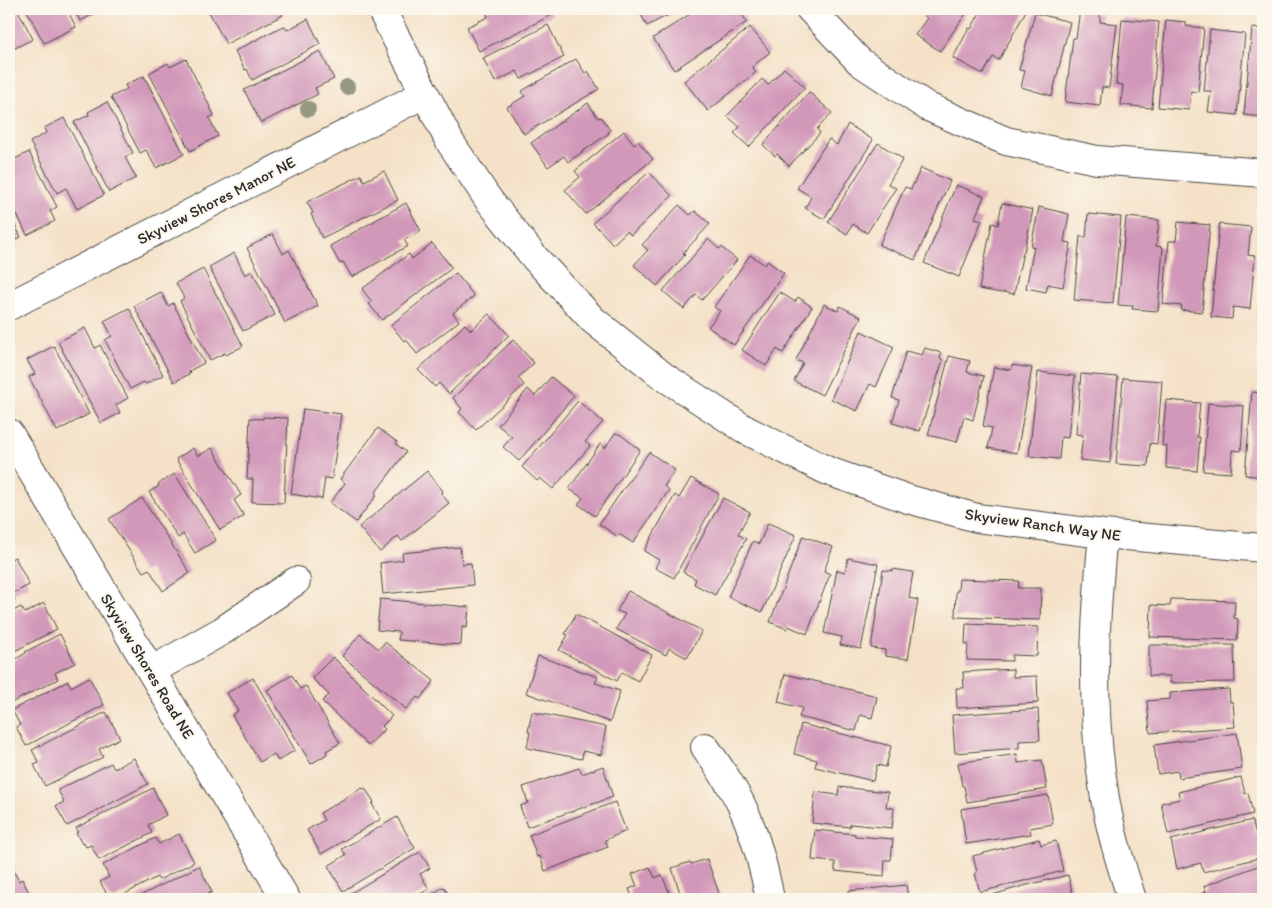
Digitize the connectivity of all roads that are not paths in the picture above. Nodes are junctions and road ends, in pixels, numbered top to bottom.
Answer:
1 (381, 9) edge
2 (810, 9) edge
3 (424, 94) junction
4 (1263, 173) edge
5 (9, 306) edge
6 (9, 434) edge
7 (1103, 534) junction
8 (1263, 548) edge
9 (296, 581) dead end
10 (152, 671) junction
11 (705, 747) dead end
12 (286, 899) edge
13 (770, 899) edge
14 (1132, 899) edge

1 - 3 street, Skyview Ranch Way NE
2 - 4 street
3 - 5 street, Skyview Shores Manor NE
3 - 7 street, Skyview Ranch Way NE
6 - 10 street, Skyview Shores Road NE
7 - 8 street, Skyview Ranch Way NE
7 - 14 street
9 - 10 street
10 - 12 street, Skyview Shores Road NE
11 - 13 street

